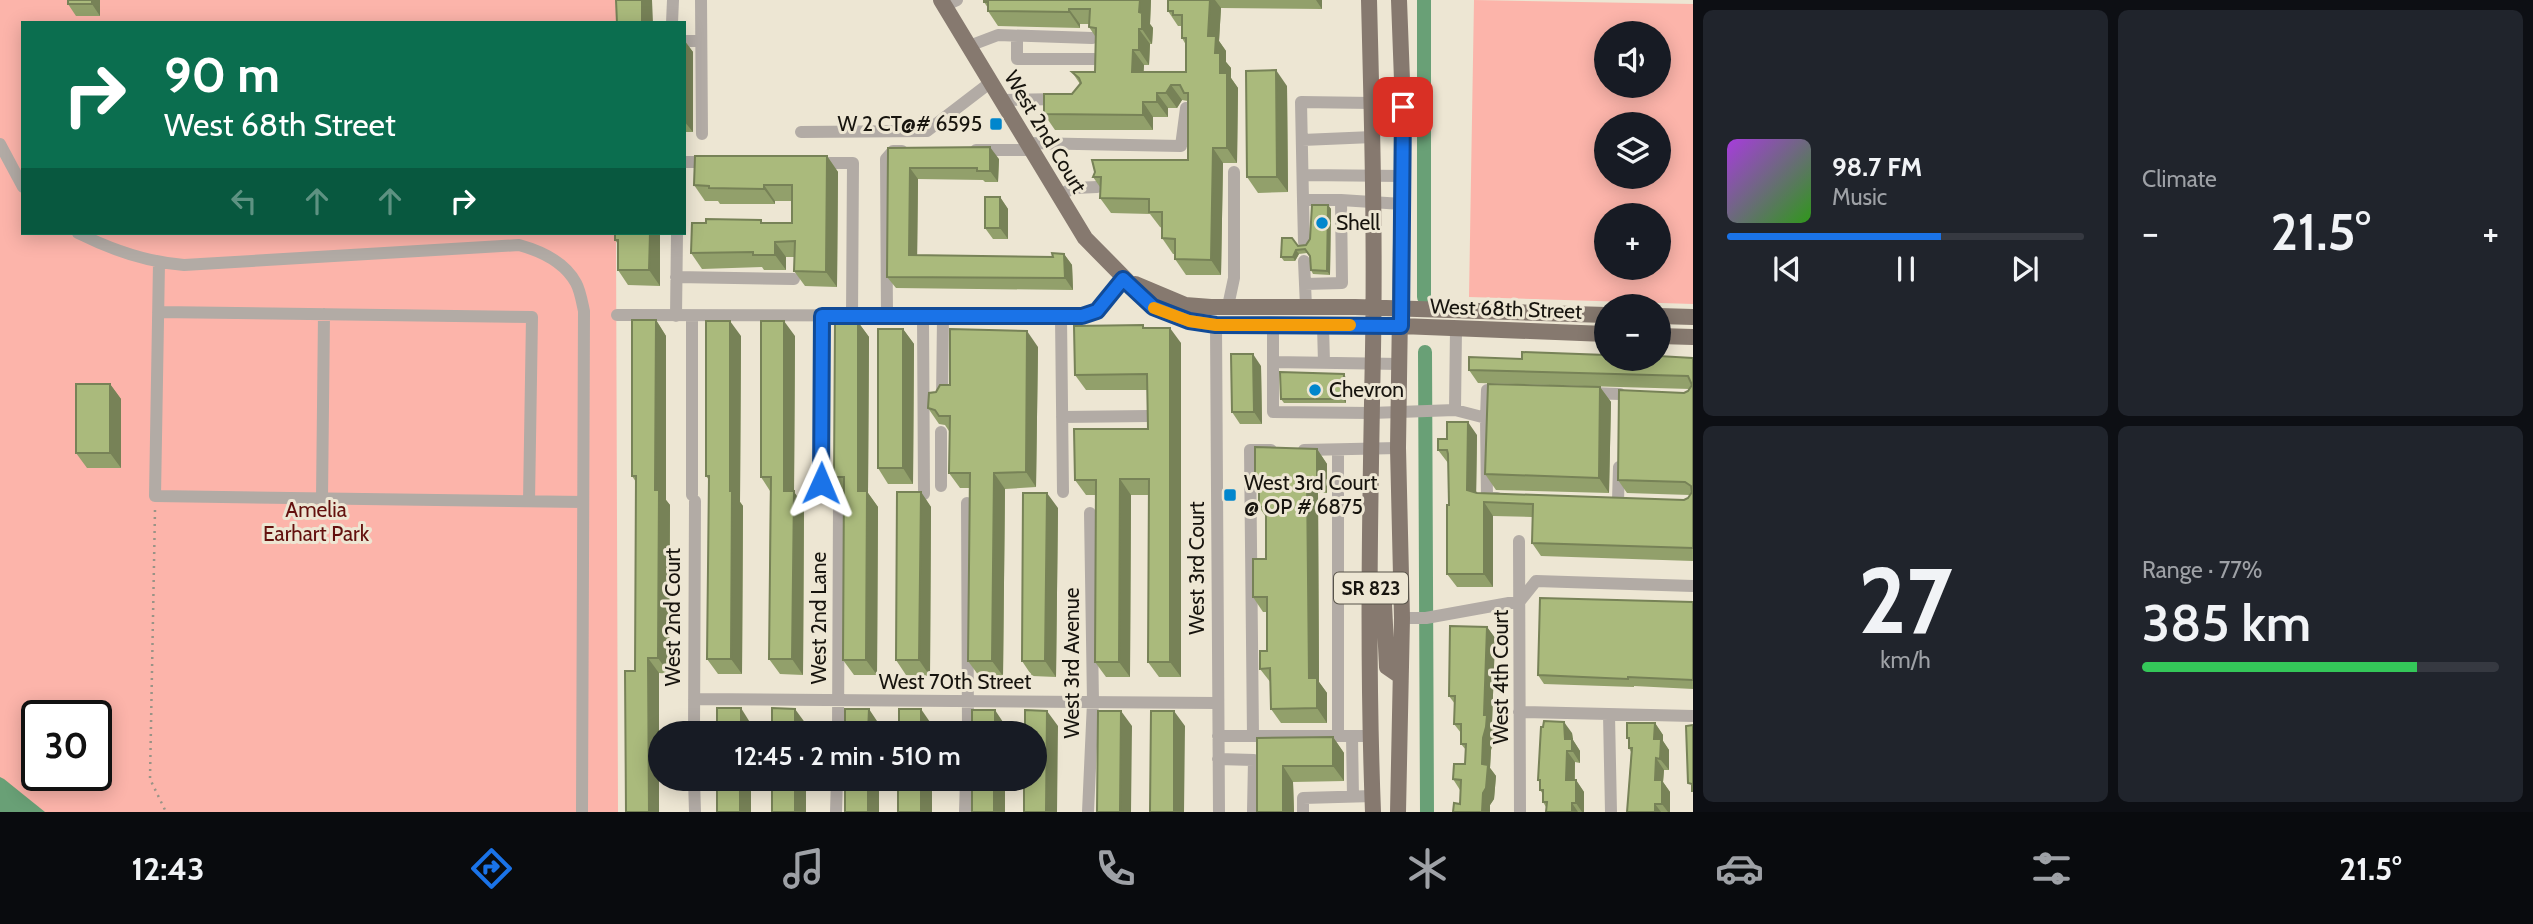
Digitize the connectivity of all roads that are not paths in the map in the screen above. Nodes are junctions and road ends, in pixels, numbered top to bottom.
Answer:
1 (673, 0) edge
2 (701, 0) edge
3 (1368, 0) edge
4 (1399, 0) edge
5 (947, 2) edge
6 (672, 21) edge
7 (1017, 36) junction
8 (1092, 38) edge
9 (686, 41) edge
10 (701, 41) junction
11 (969, 47) junction
12 (1094, 59) edge
13 (991, 82) junction
14 (1069, 98) edge
15 (1002, 100) junction
16 (1372, 103) junction
17 (1186, 108) edge
18 (801, 132) dead end
19 (702, 134) dead end
20 (1373, 137) junction
21 (1302, 140) junction
22 (0, 144) edge
23 (1030, 146) junction
24 (967, 150) edge
25 (916, 151) edge
26 (686, 162) edge
27 (723, 162) edge
28 (801, 162) edge
29 (1234, 172) dead end
30 (1303, 175) junction
31 (1373, 176) junction
32 (1402, 176) junction
33 (21, 183) edge
34 (1097, 187) edge
35 (1059, 195) junction
36 (1303, 200) junction
37 (1341, 200) junction
38 (1374, 202) junction
39 (1402, 204) junction
40 (82, 235) edge
41 (677, 235) edge
42 (1304, 242) edge
43 (1304, 261) dead end
44 (159, 263) junction
45 (676, 277) junction
46 (794, 279) edge
47 (1123, 279) junction
48 (1305, 284) junction
49 (1227, 306) junction
50 (1306, 307) junction
51 (1401, 308) junction
52 (1373, 309) junction
53 (158, 312) junction
54 (324, 314) junction
55 (1594, 314) edge
56 (617, 315) dead end
57 (676, 316) junction
58 (692, 316) junction
59 (822, 316) junction
60 (852, 316) junction
61 (1671, 316) edge
62 (887, 317) junction
63 (923, 317) junction
64 (943, 317) junction
65 (1061, 317) junction
66 (1693, 317) edge
67 (1273, 324) junction
68 (1216, 325) junction
69 (1324, 325) junction
70 (1373, 326) junction
71 (1401, 326) junction
72 (1456, 328) junction
73 (1594, 334) edge
74 (1671, 336) edge
75 (1693, 337) edge
76 (1273, 362) junction
77 (1324, 363) junction
78 (1373, 363) junction
79 (1400, 364) junction
80 (1514, 390) edge
81 (1580, 393) edge
82 (1624, 399) edge
83 (942, 400) edge
84 (1455, 410) junction
85 (1399, 412) junction
86 (1371, 413) junction
87 (1149, 416) edge
88 (1062, 417) junction
89 (1486, 418) junction
90 (941, 432) dead end
91 (1398, 448) junction
92 (1619, 448) edge
93 (1338, 450) junction
94 (1370, 450) junction
95 (821, 483) dead end
96 (941, 486) dead end
97 (1063, 492) dead end
98 (924, 494) edge
99 (321, 498) junction
100 (1513, 498) edge
101 (529, 501) junction
102 (1618, 501) edge
103 (583, 502) junction
104 (967, 502) edge
105 (839, 504) dead end
106 (1090, 513) dead end
107 (1519, 541) dead end
108 (1371, 581) junction
109 (1693, 586) edge
110 (1520, 601) junction
111 (1402, 618) junction
112 (1400, 676) junction
113 (694, 699) junction
114 (838, 701) junction
115 (968, 702) junction
116 (1093, 702) junction
117 (1217, 703) junction
118 (1520, 712) junction
119 (1609, 715) junction
120 (1693, 716) edge
121 (694, 721) edge
122 (838, 721) edge
123 (968, 721) edge
124 (1338, 735) junction
125 (1217, 736) junction
126 (1253, 736) junction
127 (1352, 736) junction
128 (1372, 736) junction
129 (1218, 759) junction
130 (694, 791) edge
131 (837, 791) edge
132 (966, 791) edge
133 (1353, 797) junction
134 (1373, 804) edge
135 (582, 812) edge
136 (695, 812) edge
137 (836, 812) edge
138 (965, 812) edge
139 (1088, 812) edge
140 (1219, 812) edge
141 (1253, 812) edge
142 (1303, 812) edge
143 (1398, 812) edge
144 (1520, 812) edge
145 (1612, 812) edge

1 - 6 street
2 - 10 street
3 - 16 main road, SR 823
4 - 32 main road, SR 823
5 - 11 main road, West 2nd Court
7 - 8 street
7 - 11 street
7 - 12 street
9 - 10 street
10 - 19 street
11 - 13 main road, West 2nd Court
13 - 15 main road, West 2nd Court
13 - 18 street
14 - 15 street
15 - 23 main road, West 2nd Court
16 - 20 main road, SR 823
16 - 21 street
17 - 23 street
20 - 21 street
20 - 31 main road, SR 823
21 - 30 street
22 - 33 street
23 - 24 street
23 - 35 main road, West 2nd Court
25 - 62 street
26 - 27 street
28 - 60 street
29 - 49 street
30 - 31 street
30 - 36 street
31 - 32 street
31 - 38 main road, SR 823
32 - 39 main road, SR 823
34 - 35 street
35 - 47 main road, West 2nd Court
36 - 37 street
36 - 42 street
37 - 38 street
37 - 48 street
38 - 39 street
38 - 52 main road, SR 823
39 - 51 main road, SR 823
40 - 44 street
41 - 45 street
43 - 48 street
44 - 53 street
44 - 103 street
45 - 46 street
45 - 57 street
47 - 49 main road, West 68th Street
47 - 65 street
47 - 68 main road, West 68th Street
48 - 50 street
49 - 50 main road, West 68th Street
50 - 52 main road, West 68th Street
51 - 52 main road, West 68th Street
51 - 55 main road, West 68th Street
51 - 71 main road, SR 823
52 - 70 main road, SR 823
53 - 54 street
53 - 99 street
54 - 99 street
54 - 101 street
56 - 57 street
57 - 58 street
58 - 59 street
58 - 113 street, West 2nd Court
59 - 60 street
59 - 95 street
60 - 62 street
61 - 66 main road
62 - 63 street
63 - 64 street
63 - 98 street
64 - 65 street
64 - 83 street
65 - 88 street
67 - 68 main road, West 68th Street
67 - 69 main road, West 68th Street
67 - 76 street
68 - 117 street, West 3rd Court
69 - 70 main road, West 68th Street
69 - 77 street
70 - 71 main road, West 68th Street
70 - 78 main road, SR 823
71 - 72 main road, West 68th Street
71 - 79 main road, SR 823
72 - 73 main road, West 68th Street
72 - 84 street
74 - 75 main road
76 - 77 street
76 - 86 street
77 - 78 street
78 - 79 street
78 - 86 main road, SR 823
79 - 85 main road, SR 823
80 - 89 street
81 - 82 street
84 - 85 street
84 - 89 street
85 - 86 street
85 - 91 main road, SR 823
86 - 94 main road, SR 823
87 - 88 street
88 - 97 street
89 - 100 street
90 - 96 street
91 - 94 street
91 - 111 main road, SR 823
92 - 102 street
93 - 94 street
93 - 124 street
93 - 126 street
94 - 108 main road, SR 823
99 - 101 street
101 - 103 street
103 - 135 street
104 - 115 street
105 - 114 street, West 2nd Lane
106 - 116 street, West 3rd Avenue
107 - 110 street, West 4th Court
108 - 112 main road
108 - 128 main road, SR 823
109 - 110 street
110 - 111 street
110 - 118 street, West 4th Court
111 - 112 main road, SR 823
112 - 143 main road, SR 823
113 - 114 street, West 70th Street
113 - 121 street, West 2nd Court
114 - 115 street, West 70th Street
114 - 122 street, West 2nd Lane
115 - 116 street, West 70th Street
115 - 123 street
116 - 117 street, West 70th Street
116 - 139 street, West 3rd Avenue
117 - 125 street, West 3rd Court
118 - 119 street
118 - 144 street, West 4th Court
119 - 120 street
119 - 145 street
124 - 126 street
124 - 127 street
125 - 126 street
125 - 129 street, West 3rd Court
127 - 128 street
127 - 133 street
128 - 134 main road, SR 823
129 - 140 street, West 3rd Court
129 - 141 street
130 - 136 street
131 - 137 street
132 - 138 street
133 - 134 street
133 - 142 street

